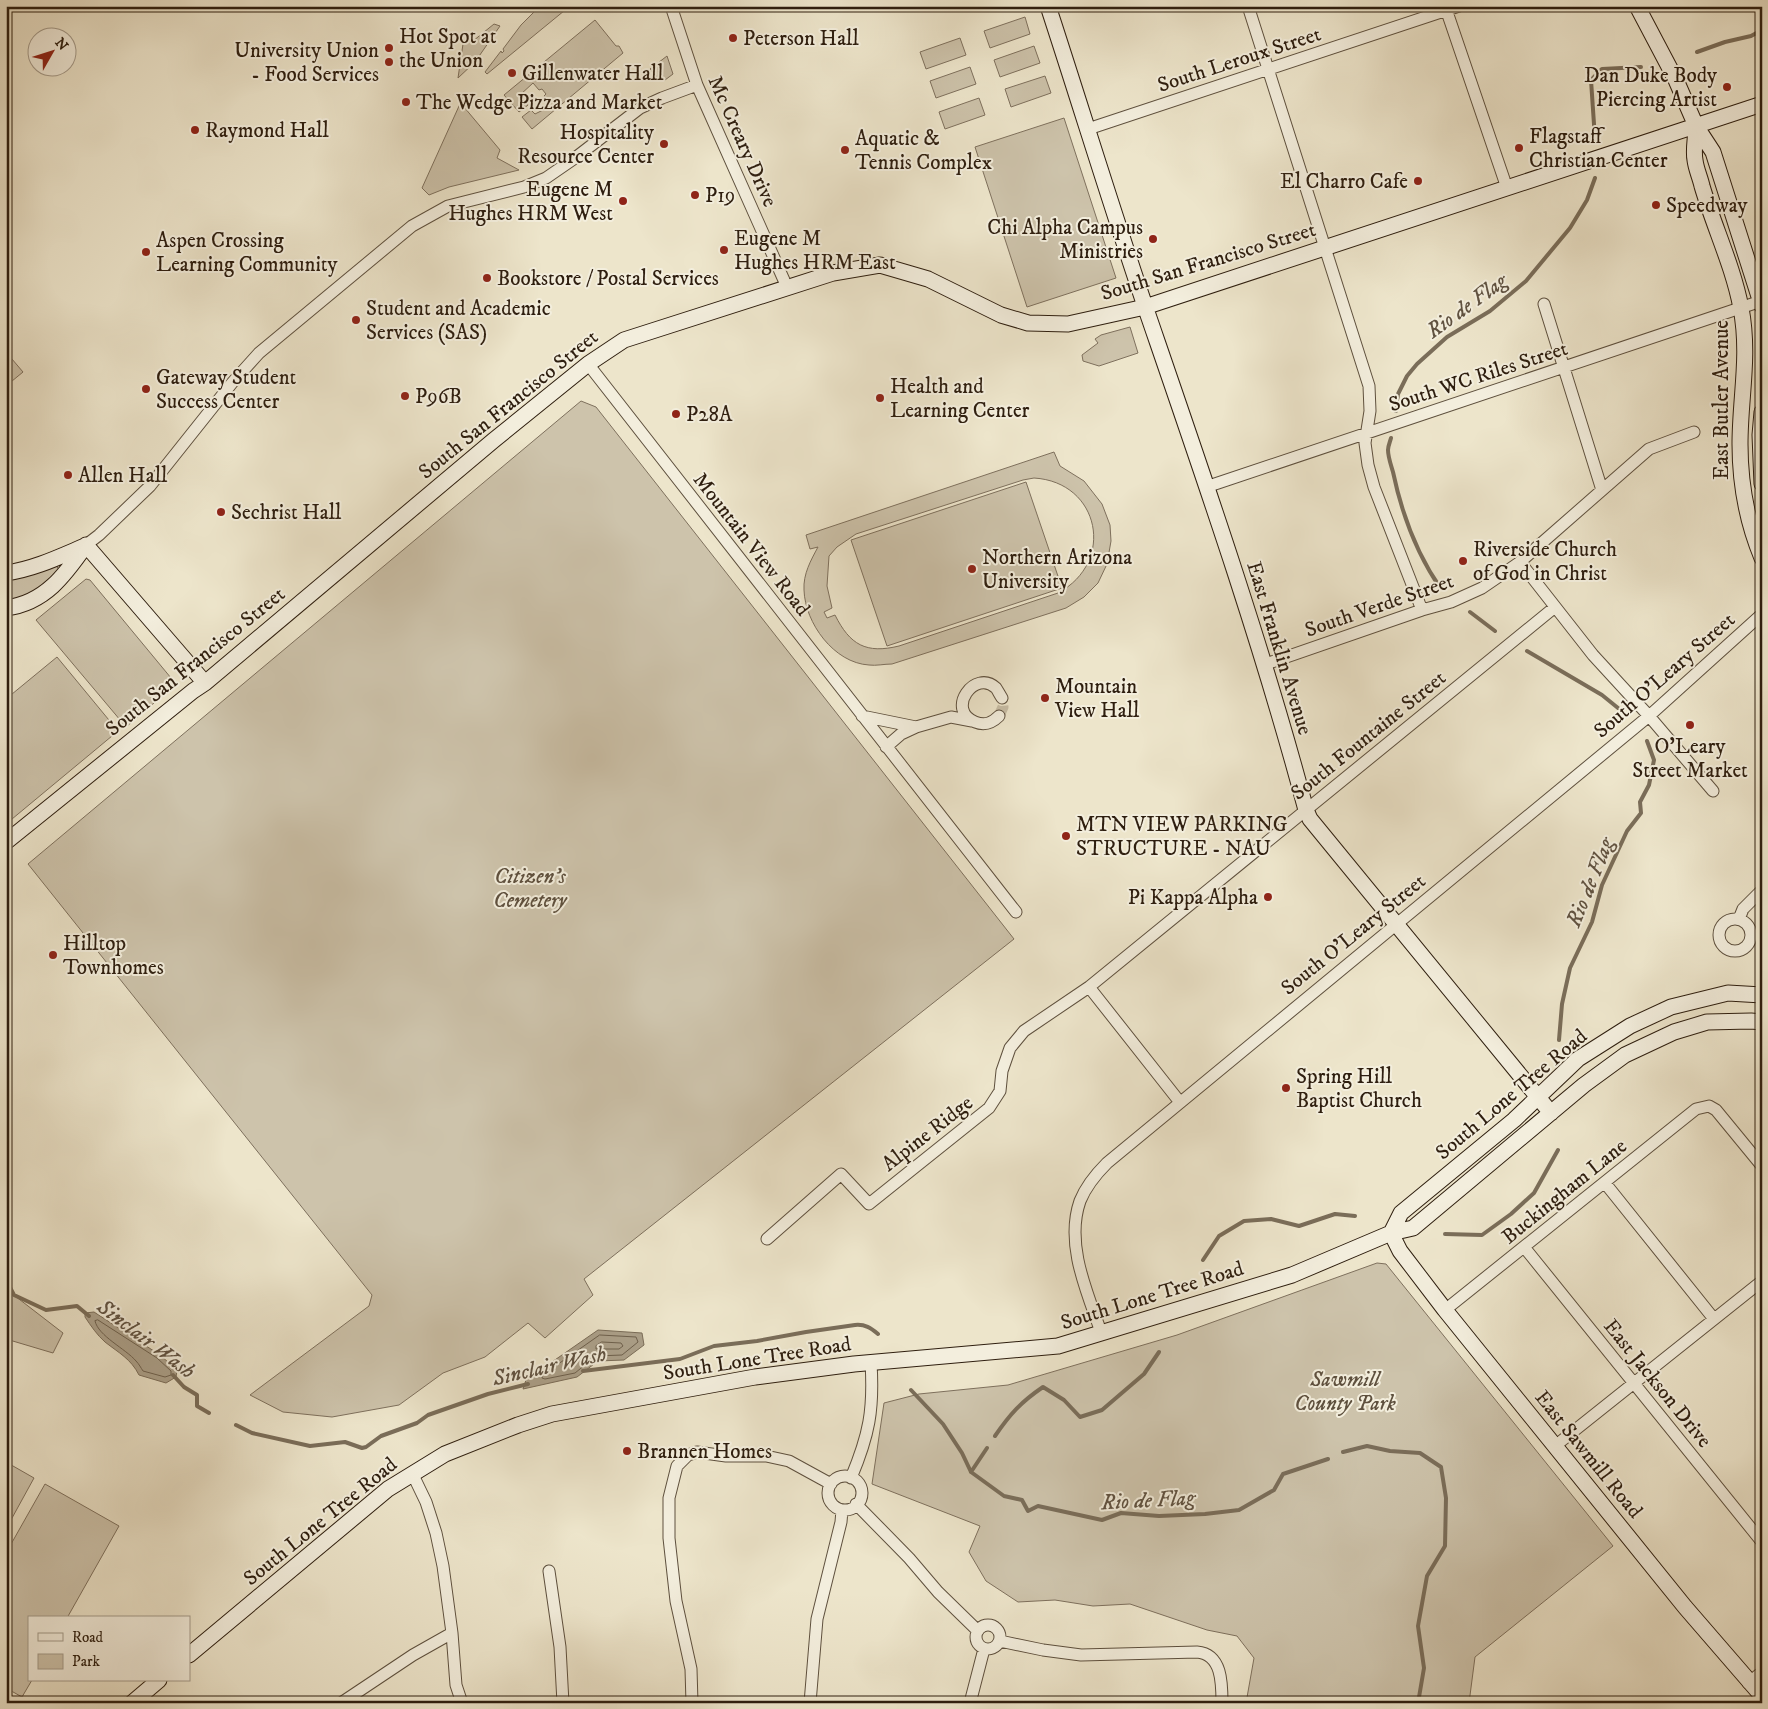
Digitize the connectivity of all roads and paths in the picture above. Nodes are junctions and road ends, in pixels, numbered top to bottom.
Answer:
1 (671, 6) edge
2 (1048, 6) edge
3 (1248, 6) edge
4 (1459, 6) edge
5 (1637, 6) edge
6 (1446, 8) edge
7 (1267, 70) junction
8 (697, 85) junction
9 (1762, 104) edge
10 (1696, 126) junction
11 (1088, 128) junction
12 (1506, 188) junction
13 (1325, 247) junction
14 (787, 287) junction
15 (1544, 304) dead end
16 (1761, 304) edge
17 (1145, 307) junction
18 (1741, 308) junction
19 (588, 364) junction
20 (1564, 367) junction
21 (1762, 412) edge
22 (1694, 432) dead end
23 (1366, 433) junction
24 (1762, 484) edge
25 (1206, 486) junction
26 (1602, 490) junction
27 (86, 545) junction
28 (1762, 558) edge
29 (1520, 562) junction
30 (6, 573) edge
31 (1555, 607) junction
32 (6, 608) edge
33 (1422, 610) junction
34 (1762, 614) edge
35 (1263, 665) junction
36 (205, 683) junction
37 (1002, 698) dead end
38 (963, 700) junction
39 (862, 716) junction
40 (1000, 716) dead end
41 (1649, 716) junction
42 (951, 718) junction
43 (972, 721) junction
44 (916, 727) junction
45 (886, 747) junction
46 (1713, 791) dead end
47 (1306, 810) junction
48 (6, 842) edge
49 (1762, 890) edge
50 (1016, 912) dead end
51 (1739, 919) dead end
52 (1396, 923) junction
53 (1088, 987) junction
54 (1762, 995) edge
55 (1762, 1022) edge
56 (1538, 1097) junction
57 (1180, 1101) junction
58 (1551, 1113) junction
59 (1762, 1166) edge
60 (1605, 1182) junction
61 (1391, 1233) junction
62 (767, 1239) dead end
63 (1524, 1247) junction
64 (1762, 1281) edge
65 (1445, 1310) junction
66 (1714, 1320) junction
67 (1101, 1332) junction
68 (871, 1363) junction
69 (1634, 1384) junction
70 (1555, 1446) junction
71 (412, 1473) junction
72 (851, 1478) junction
73 (831, 1484) junction
74 (856, 1504) junction
75 (842, 1510) junction
76 (1762, 1542) edge
77 (549, 1571) dead end
78 (978, 1631) junction
79 (452, 1633) junction
80 (1000, 1641) junction
81 (984, 1649) junction
82 (190, 1655) edge
83 (1762, 1672) edge
84 (157, 1682) edge
85 (1748, 1683) junction
86 (1762, 1696) edge
87 (132, 1703) edge
88 (341, 1703) edge
89 (462, 1703) edge
90 (563, 1703) edge
91 (692, 1703) edge
92 (810, 1703) edge
93 (970, 1703) edge
94 (1222, 1703) edge

1 - 8 street, Mc Creary Drive
2 - 11 street, East Franklin Avenue
3 - 7 street
4 - 6 street, South Leroux Street
5 - 10 street, East Butler Avenue
6 - 7 street, South Leroux Street
6 - 12 street
7 - 11 street, South Leroux Street
7 - 13 street
8 - 14 street, Mc Creary Drive
8 - 27 street
9 - 10 street, South San Francisco Street
10 - 12 street, South San Francisco Street
10 - 16 street, East Butler Avenue
10 - 18 street, East Butler Avenue
11 - 17 street, East Franklin Avenue
12 - 13 street, South San Francisco Street
13 - 17 street, South San Francisco Street
13 - 23 street
14 - 17 street, South San Francisco Street
14 - 19 street, South San Francisco Street
15 - 20 street
16 - 18 street, South WC Riles Street
17 - 25 street, East Franklin Avenue
18 - 20 street, South WC Riles Street
18 - 28 street, East Butler Avenue
19 - 36 street, South San Francisco Street
19 - 39 street, Mountain View Road
20 - 23 street, South WC Riles Street
20 - 26 street
21 - 24 street, East Butler Avenue
22 - 26 street, South Verde Street
23 - 25 street, South WC Riles Street
23 - 33 street
25 - 35 street, East Franklin Avenue
26 - 29 street, South Verde Street
27 - 30 street
27 - 32 street
27 - 36 street
29 - 31 street
29 - 33 street, South Verde Street
31 - 41 street
31 - 47 street, South Fountaine Street
33 - 35 street, South Verde Street
34 - 41 street, South O'Leary Street
35 - 47 street, East Franklin Avenue
36 - 48 street, South San Francisco Street
37 - 38 street
38 - 42 street
38 - 43 street
39 - 44 street
39 - 45 street, Mountain View Road
40 - 43 street
41 - 46 street
41 - 52 street, South O'Leary Street
42 - 43 street
42 - 44 street
44 - 45 street
45 - 50 street, Mountain View Road
47 - 52 street, East Franklin Avenue
47 - 53 street, South Fountaine Street
49 - 51 street
52 - 56 street, East Franklin Avenue
52 - 57 street, South O'Leary Street
53 - 57 street
53 - 62 street, Alpine Ridge
54 - 56 street, South Lone Tree Road
55 - 58 street, South Lone Tree Road
56 - 58 street, East Franklin Avenue
56 - 61 street, South Lone Tree Road
57 - 67 street, South O'Leary Street
58 - 61 street, South Lone Tree Road
59 - 60 street, Buckingham Lane
60 - 63 street, Buckingham Lane
60 - 66 street
61 - 65 street, East Sawmill Road
61 - 67 street, South Lone Tree Road
63 - 65 street, Buckingham Lane
63 - 69 street, East Jackson Drive
64 - 66 street
65 - 70 street, East Sawmill Road
66 - 69 street
67 - 68 street, South Lone Tree Road
68 - 71 street, South Lone Tree Road
68 - 72 street
69 - 70 street
69 - 76 street, East Jackson Drive
70 - 85 street, East Sawmill Road
71 - 79 street
71 - 82 street, South Lone Tree Road
72 - 73 street
72 - 74 street
73 - 75 street
73 - 91 street
74 - 75 street
74 - 78 street
75 - 92 street
77 - 90 street
78 - 80 street
78 - 81 street
79 - 88 street
79 - 89 street
80 - 81 street
80 - 94 street
81 - 93 street
83 - 85 street
84 - 87 street
85 - 86 street, East Sawmill Road

